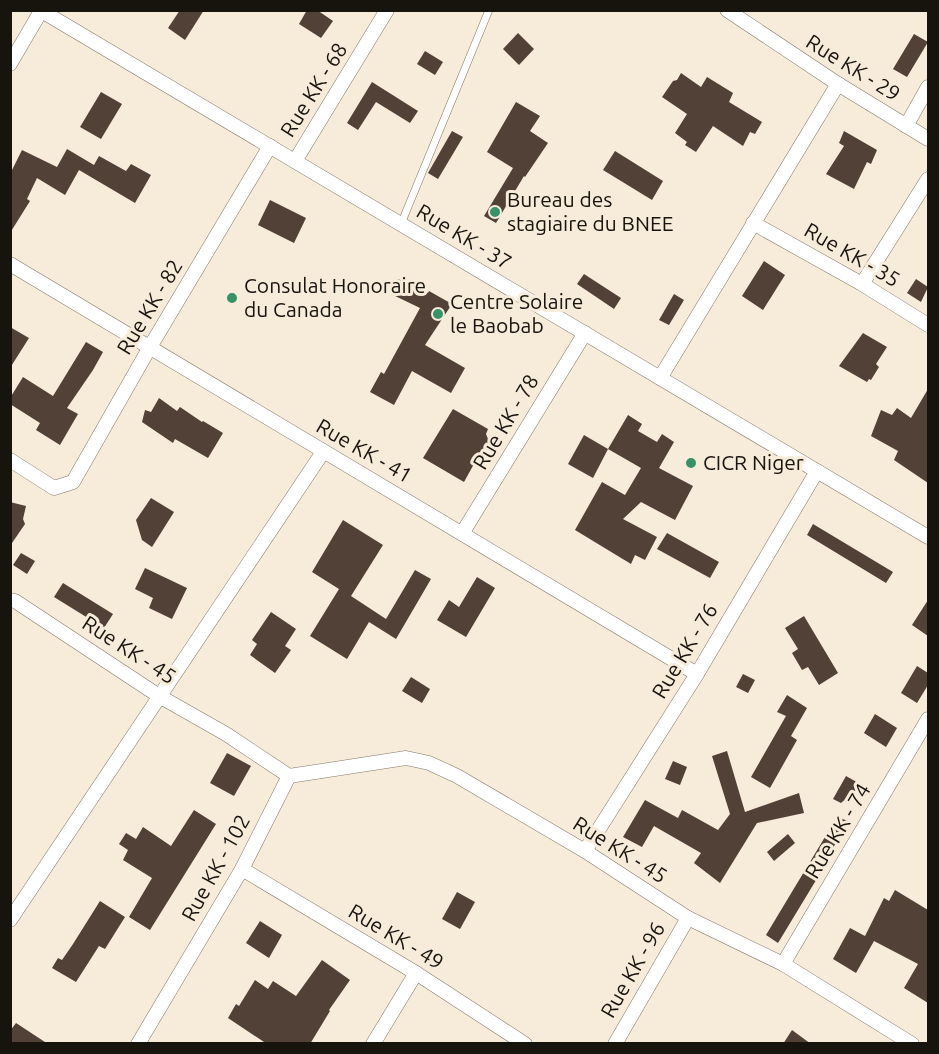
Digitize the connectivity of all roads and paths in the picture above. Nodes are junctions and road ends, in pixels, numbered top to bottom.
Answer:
1 (387, 10) edge
2 (489, 10) edge
3 (41, 11) edge
4 (728, 11) edge
5 (10, 64) edge
6 (838, 84) junction
7 (928, 87) edge
8 (906, 126) junction
9 (928, 139) edge
10 (270, 146) junction
11 (295, 161) junction
12 (928, 179) edge
13 (401, 224) junction
14 (753, 224) junction
15 (10, 264) edge
16 (862, 284) junction
17 (928, 325) edge
18 (585, 333) junction
19 (150, 347) junction
20 (660, 378) junction
21 (323, 452) junction
22 (10, 460) edge
23 (817, 471) junction
24 (464, 532) junction
25 (928, 537) edge
26 (10, 600) edge
27 (697, 674) junction
28 (159, 696) junction
29 (928, 719) edge
30 (290, 776) junction
31 (585, 851) junction
32 (242, 869) junction
33 (688, 918) junction
34 (10, 920) edge
35 (783, 964) junction
36 (416, 973) junction
37 (138, 1044) edge
38 (373, 1044) edge
39 (525, 1044) edge
40 (615, 1044) edge
41 (912, 1044) edge

1 - 11 street, Rue KK - 68
2 - 13 lane
3 - 5 street
3 - 10 street, Rue KK - 37
4 - 6 street, Rue KK - 29
6 - 8 street, Rue KK - 29
6 - 14 street
7 - 8 street
8 - 9 street, Rue KK - 29
10 - 11 street, Rue KK - 37
10 - 19 street, Rue KK - 82
11 - 13 street, Rue KK - 37
12 - 16 street
13 - 18 street, Rue KK - 37
14 - 16 street, Rue KK - 35
14 - 20 street
15 - 19 street, Rue KK - 41
16 - 17 street, Rue KK - 35
18 - 20 street, Rue KK - 37
18 - 24 street, Rue KK - 78
19 - 21 street, Rue KK - 41
19 - 22 street, Rue KK - 82
20 - 23 street, Rue KK - 37
21 - 24 street, Rue KK - 41
21 - 28 street
23 - 25 street, Rue KK - 37
23 - 27 street, Rue KK - 76
24 - 27 street, Rue KK - 41
26 - 28 street, Rue KK - 45
27 - 31 street, Rue KK - 76
28 - 30 street, Rue KK - 45
28 - 34 street
29 - 35 street, Rue KK - 74
30 - 31 street, Rue KK - 45
30 - 32 street, Rue KK - 102
31 - 33 street, Rue KK - 45
32 - 36 street, Rue KK - 49
32 - 37 street, Rue KK - 102
33 - 35 street, Rue KK - 45
33 - 40 street, Rue KK - 96
35 - 41 street, Rue KK - 45
36 - 38 street
36 - 39 street, Rue KK - 49

